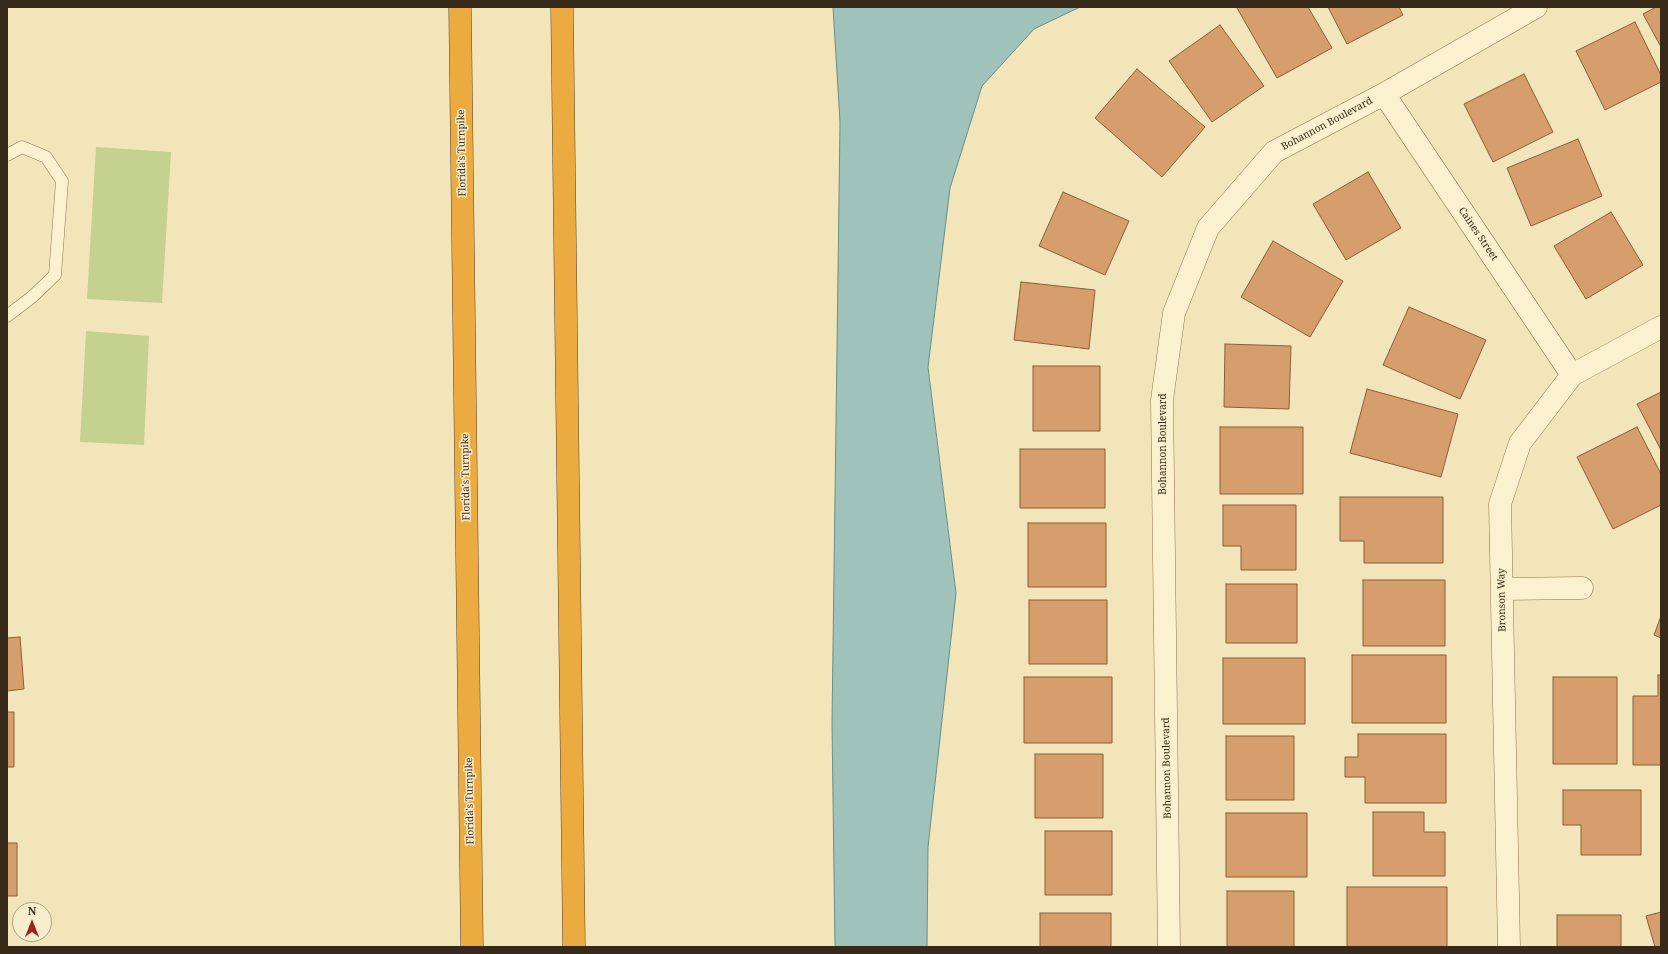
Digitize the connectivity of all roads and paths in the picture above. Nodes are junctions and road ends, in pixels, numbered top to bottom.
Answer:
1 (460, 7) edge
2 (562, 7) edge
3 (1536, 7) edge
4 (1384, 94) junction
5 (7, 155) edge
6 (7, 316) edge
7 (1661, 327) edge
8 (1572, 375) junction
9 (1582, 588) dead end
10 (1502, 589) junction
11 (472, 947) edge
12 (574, 947) edge
13 (1170, 947) edge
14 (1508, 947) edge

1 - 11 highway, Florida's Turnpike
2 - 12 highway
3 - 4 street, Bohannon Boulevard
4 - 8 street, Caines Street
4 - 13 street, Bohannon Boulevard
5 - 6 lane
7 - 8 street, Bronson Way
8 - 10 street, Bronson Way
9 - 10 street
10 - 14 street, Bronson Way

